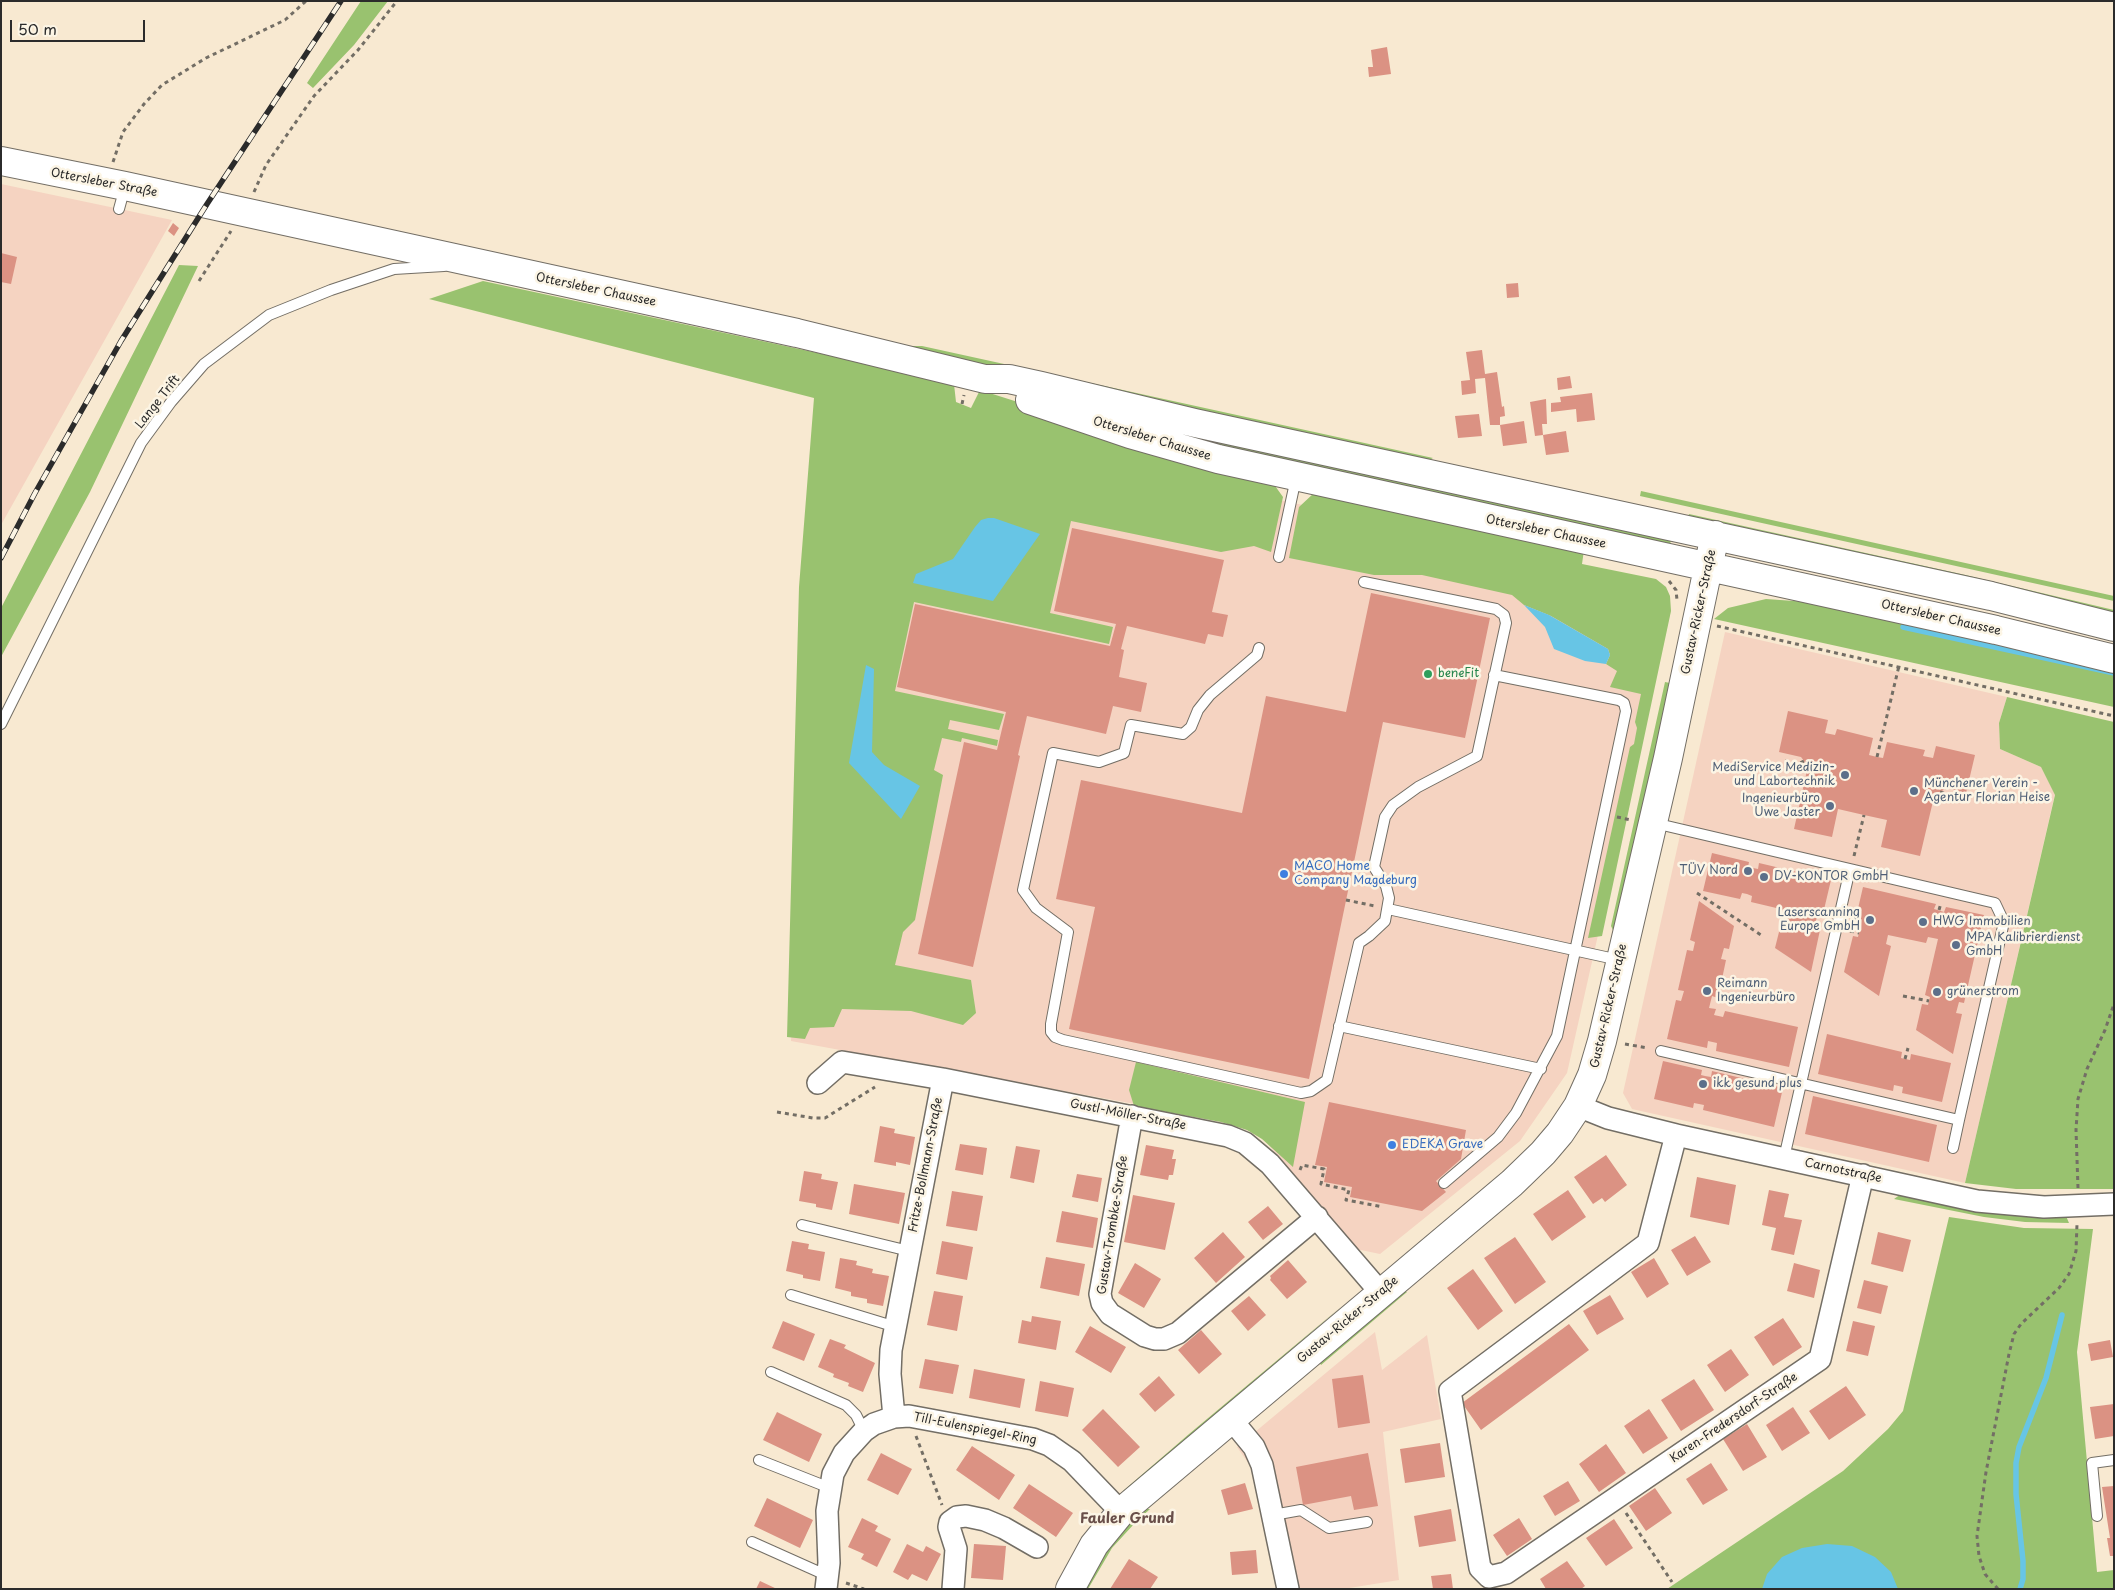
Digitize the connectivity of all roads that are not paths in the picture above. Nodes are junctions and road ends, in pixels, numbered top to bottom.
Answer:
1 (1, 161) edge
2 (207, 204) joint
3 (478, 264) junction
4 (985, 379) junction
5 (1296, 477) junction
6 (1714, 535) junction
7 (1279, 557) dead end
8 (1708, 566) junction
9 (1364, 582) dead end
10 (2114, 627) edge
11 (1259, 648) dead end
12 (2114, 659) edge
13 (1494, 675) junction
14 (1, 724) edge
15 (1638, 821) junction
16 (1850, 869) junction
17 (1388, 909) junction
18 (1574, 950) junction
19 (1620, 960) junction
20 (1339, 1026) junction
21 (1662, 1051) road end
22 (1541, 1068) junction
23 (943, 1079) junction
24 (818, 1083) dead end
25 (1800, 1084) junction
26 (1578, 1106) junction
27 (1132, 1116) junction
28 (1959, 1120) junction
29 (1676, 1135) junction
30 (1953, 1148) dead end
31 (1784, 1158) junction
32 (1863, 1175) junction
33 (1444, 1184) dead end
34 (2114, 1204) edge
35 (1317, 1217) junction
36 (802, 1225) dead end
37 (909, 1251) junction
38 (1381, 1293) junction
39 (790, 1295) dead end
40 (896, 1327) junction
41 (771, 1372) dead end
42 (901, 1417) junction
43 (1231, 1419) junction
44 (864, 1431) junction
45 (759, 1460) dead end
46 (2114, 1460) edge
47 (830, 1488) junction
48 (1121, 1512) junction
49 (1273, 1515) junction
50 (2097, 1516) dead end
51 (1367, 1522) dead end
52 (752, 1542) dead end
53 (1037, 1548) dead end
54 (827, 1582) edge
55 (1486, 1583) edge
56 (953, 1589) edge
57 (1070, 1589) edge
58 (1288, 1589) edge

1 - 2 main road, Ottersleber Straße
2 - 3 main road, Ottersleber Chaussee
3 - 4 main road, Ottersleber Chaussee
3 - 14 lane, Lange Trift
4 - 5 main road, Ottersleber Chaussee
4 - 6 main road, Ottersleber Chaussee
5 - 7 lane
5 - 8 main road, Ottersleber Chaussee
6 - 8 main road, Gustav-Ricker-Straße
6 - 10 main road, Ottersleber Chaussee
8 - 12 main road, Ottersleber Chaussee
8 - 15 main road, Gustav-Ricker-Straße
9 - 13 lane
11 - 20 lane
13 - 17 lane
13 - 18 lane
15 - 16 lane
15 - 19 main road, Gustav-Ricker-Straße
16 - 25 lane
16 - 28 lane
17 - 18 lane
17 - 20 lane
18 - 19 lane
18 - 22 lane
19 - 26 main road, Gustav-Ricker-Straße
20 - 22 lane
21 - 25 lane
22 - 33 lane
23 - 24 street, Gustl-Möller-Straße
23 - 27 street, Gustl-Möller-Straße
23 - 37 street, Fritze-Bollmann-Straße
25 - 28 lane
25 - 31 lane
26 - 29 street, Carnotstraße
26 - 38 main road, Gustav-Ricker-Straße
27 - 35 street, Gustl-Möller-Straße
27 - 35 street, Gustav-Trombke-Straße
28 - 30 lane
29 - 31 street, Carnotstraße
29 - 55 street, Karen-Fredersdorf-Straße
31 - 32 street, Carnotstraße
32 - 34 street, Carnotstraße
32 - 55 street, Karen-Fredersdorf-Straße
35 - 38 street, Gustl-Möller-Straße
36 - 37 lane
37 - 40 street, Fritze-Bollmann-Straße
38 - 43 main road, Gustav-Ricker-Straße
39 - 40 lane
40 - 42 street, Fritze-Bollmann-Straße
41 - 44 lane
42 - 44 street
42 - 48 street, Till-Eulenspiegel-Ring
43 - 48 main road, Gustav-Ricker-Straße
43 - 49 street
44 - 47 street
45 - 47 lane
46 - 50 lane
47 - 54 street
48 - 57 main road, Gustav-Ricker-Straße
49 - 51 lane
49 - 58 street
52 - 54 lane
53 - 56 street

